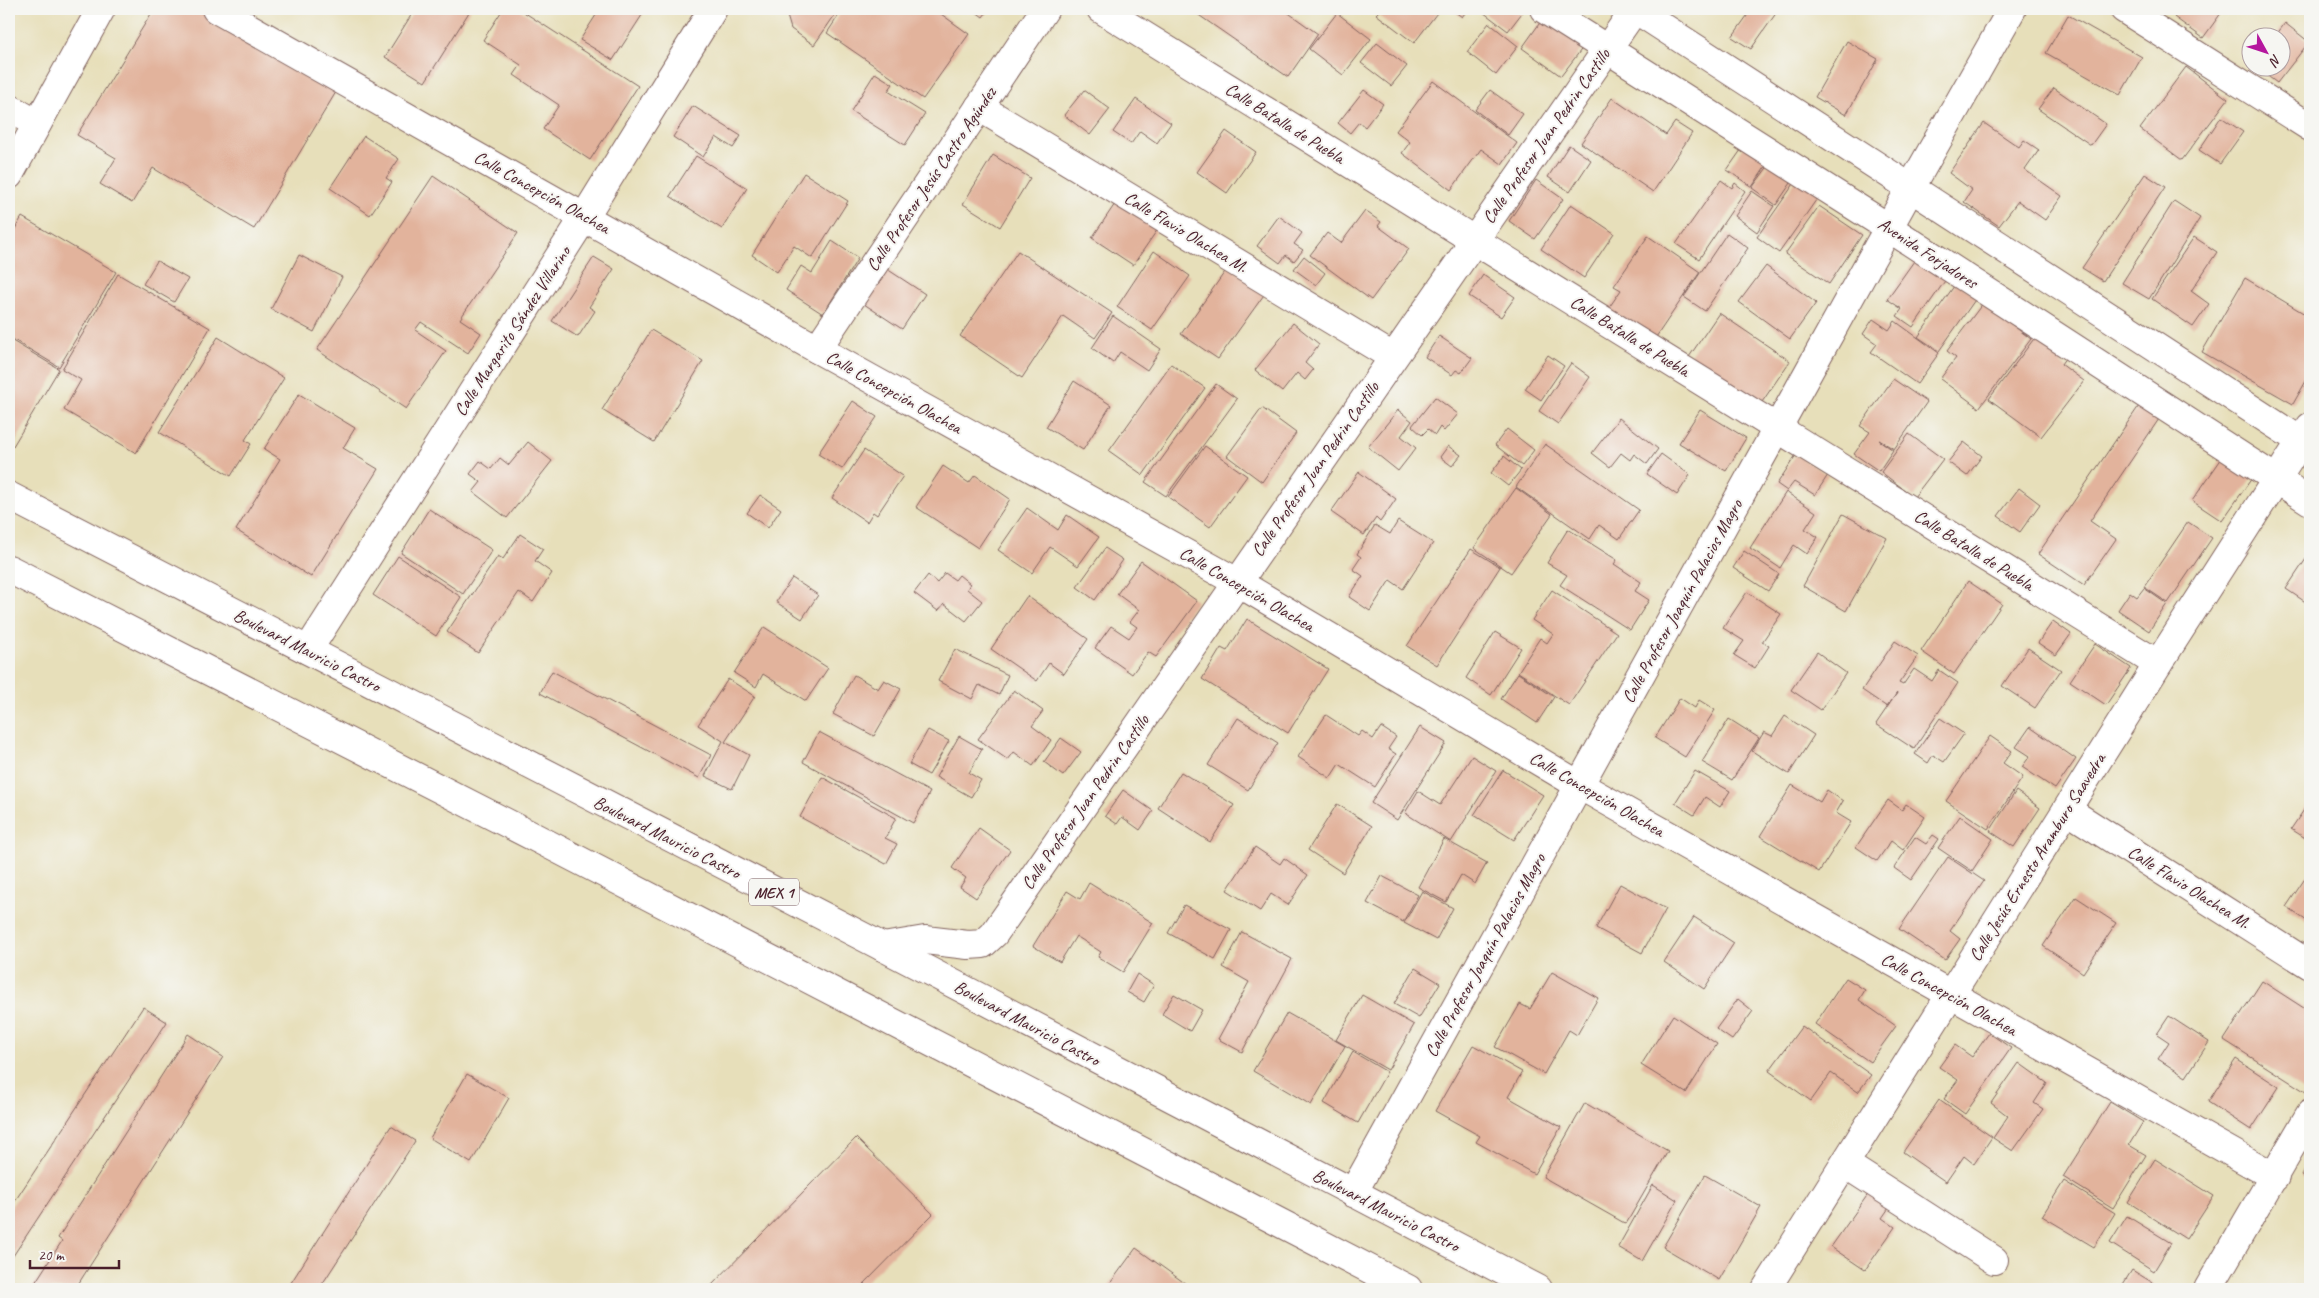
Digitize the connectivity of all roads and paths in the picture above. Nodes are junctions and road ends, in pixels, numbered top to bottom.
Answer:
1 (101, 9) edge
2 (216, 9) edge
3 (713, 9) edge
4 (1045, 9) edge
5 (1101, 9) edge
6 (1544, 9) edge
7 (1635, 9) edge
8 (2012, 9) edge
9 (2124, 9) edge
10 (1606, 49) junction
11 (979, 106) junction
12 (9, 108) edge
13 (37, 124) junction
14 (2310, 127) edge
15 (9, 175) edge
16 (1910, 189) junction
17 (585, 216) junction
18 (1889, 228) junction
19 (1474, 240) junction
20 (817, 349) junction
21 (1393, 357) junction
22 (1778, 428) junction
23 (2307, 438) edge
24 (2276, 479) junction
25 (9, 496) edge
26 (2310, 501) edge
27 (9, 570) edge
28 (1237, 582) junction
29 (308, 650) junction
30 (2158, 664) junction
31 (1580, 785) junction
32 (2067, 810) junction
33 (884, 947) junction
34 (2310, 965) edge
35 (1951, 995) junction
36 (2310, 1114) edge
37 (1845, 1164) junction
38 (2275, 1177) junction
39 (1353, 1193) junction
40 (1994, 1260) dead end
41 (1390, 1285) edge
42 (1538, 1289) edge
43 (1766, 1289) edge
44 (2208, 1289) edge

1 - 13 street
2 - 17 street, Calle Concepción Olachea
3 - 17 street, Calle Margarito Sández Villarino
4 - 11 street, Calle Profesor Jesús Castro Agúndez
5 - 19 street, Calle Batalla de Puebla
6 - 10 street, Avenida Forjadores
7 - 10 street, Calle Profesor Juan Pedrin Castillo
7 - 16 street
8 - 16 street, Calle Profesor Joaquín Palacios Magro
9 - 14 street
10 - 18 street, Avenida Forjadores
10 - 19 street, Calle Profesor Juan Pedrin Castillo
11 - 20 street, Calle Profesor Jesús Castro Agúndez
11 - 21 street, Calle Flavio Olachea M.
12 - 13 street
13 - 15 street
16 - 18 street, Calle Profesor Joaquín Palacios Magro
16 - 23 street
17 - 20 street, Calle Concepción Olachea
17 - 29 street, Calle Margarito Sández Villarino
18 - 22 street, Calle Profesor Joaquín Palacios Magro
18 - 24 street, Avenida Forjadores
19 - 21 street, Calle Profesor Juan Pedrin Castillo
19 - 22 street, Calle Batalla de Puebla
20 - 28 street, Calle Concepción Olachea
21 - 28 street, Calle Profesor Juan Pedrin Castillo
22 - 30 street, Calle Batalla de Puebla
22 - 31 street, Calle Profesor Joaquín Palacios Magro
23 - 24 street, Calle Jesús Ernesto Aramburo Saavedra
24 - 26 street, Avenida Forjadores
24 - 30 street, Calle Jesús Ernesto Aramburo Saavedra
25 - 29 street, Boulevard Mauricio Castro / MEX 1
27 - 41 street
28 - 31 street, Calle Concepción Olachea
28 - 33 street, Calle Profesor Juan Pedrin Castillo
29 - 33 street, Boulevard Mauricio Castro / MEX 1
30 - 32 street, Calle Jesús Ernesto Aramburo Saavedra
31 - 35 street, Calle Concepción Olachea
31 - 39 street, Calle Profesor Joaquín Palacios Magro
32 - 34 street, Calle Flavio Olachea M.
32 - 35 street, Calle Jesús Ernesto Aramburo Saavedra
33 - 39 street, Boulevard Mauricio Castro / MEX 1
35 - 37 street, Calle Jesús Ernesto Aramburo Saavedra
35 - 38 street, Calle Concepción Olachea
36 - 38 street
37 - 40 street
37 - 43 street, Calle Jesús Ernesto Aramburo Saavedra
38 - 44 street
39 - 42 street, Boulevard Mauricio Castro / MEX 1

